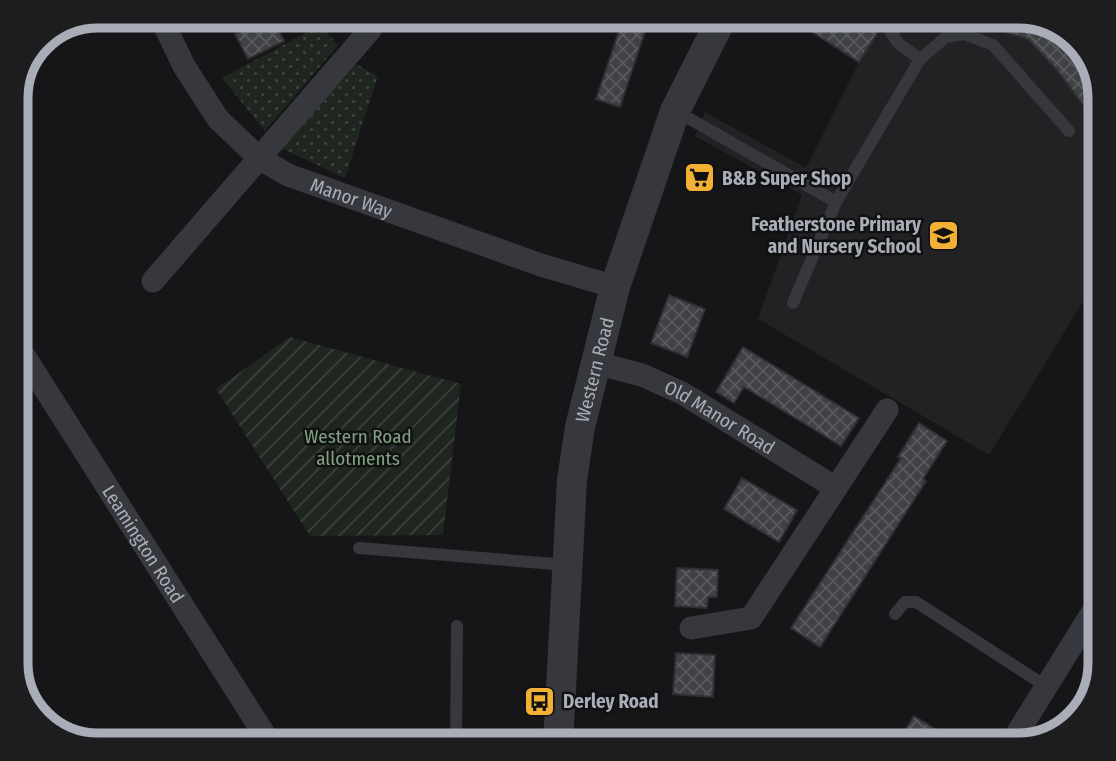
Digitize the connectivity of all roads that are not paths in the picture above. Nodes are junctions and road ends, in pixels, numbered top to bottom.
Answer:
1 (166, 28) edge
2 (717, 28) edge
3 (889, 28) edge
4 (370, 30) dead end
5 (920, 59) junction
6 (675, 111) junction
7 (1069, 131) dead end
8 (259, 158) junction
9 (836, 202) junction
10 (153, 282) dead end
11 (615, 287) junction
12 (793, 303) dead end
13 (28, 362) edge
14 (596, 363) junction
15 (887, 410) dead end
16 (836, 488) junction
17 (359, 548) dead end
18 (568, 565) junction
19 (895, 614) dead end
20 (1088, 620) edge
21 (457, 626) dead end
22 (691, 628) dead end
23 (1047, 687) junction
24 (263, 733) edge
25 (456, 733) edge
26 (559, 733) edge
27 (1018, 733) edge

1 - 8 street, Manor Way
2 - 6 street, Western Road
3 - 5 lane
4 - 8 street
5 - 7 lane
5 - 9 lane
6 - 9 lane
6 - 11 street, Western Road
8 - 10 street
8 - 11 street, Manor Way
9 - 12 lane
11 - 14 street, Western Road
13 - 24 street, Leamington Road
14 - 16 street, Old Manor Road
14 - 18 street, Western Road
15 - 16 street
16 - 22 street
17 - 18 lane
18 - 26 street, Western Road
19 - 23 lane
20 - 23 street
21 - 25 lane
23 - 27 street

